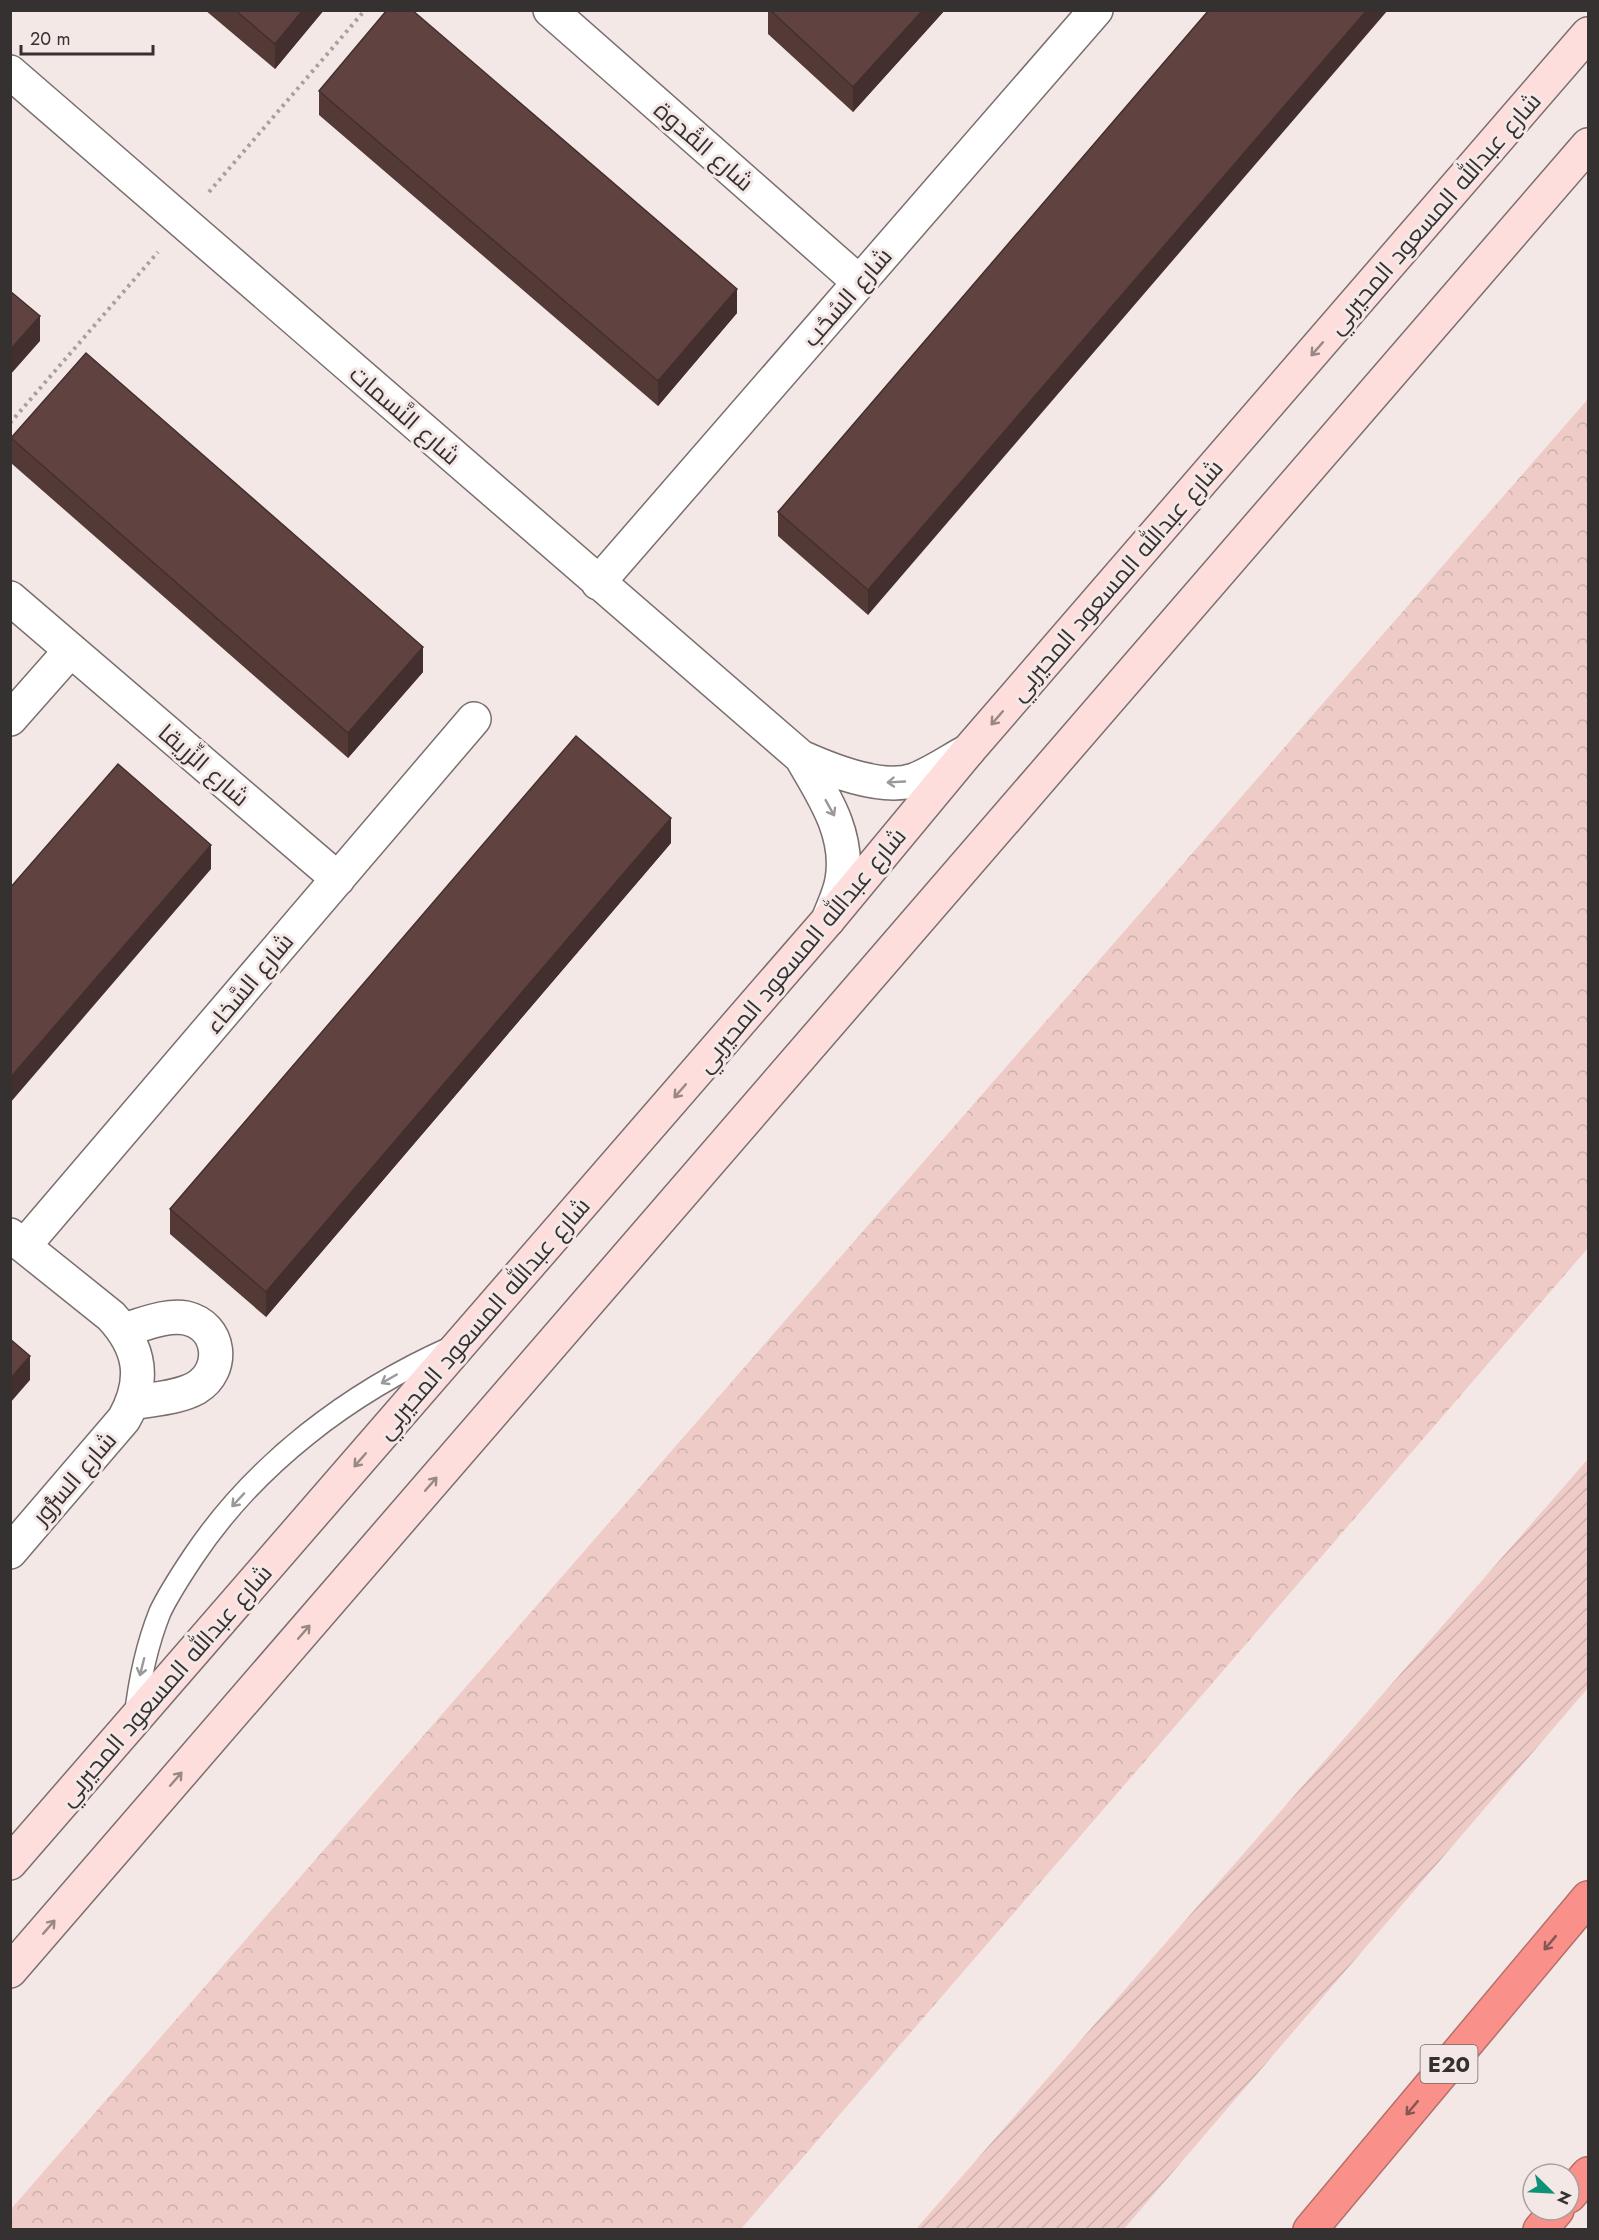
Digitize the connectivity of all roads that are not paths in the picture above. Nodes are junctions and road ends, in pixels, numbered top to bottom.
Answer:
1 (550, 10) edge
2 (1096, 10) edge
3 (1588, 34) edge
4 (10, 72) edge
5 (1588, 145) edge
6 (859, 282) junction
7 (598, 583) junction
8 (10, 598) edge
9 (71, 650) junction
10 (10, 719) edge
11 (474, 719) dead end
12 (968, 751) junction
13 (801, 757) junction
14 (338, 879) junction
15 (828, 920) junction
16 (17, 1241) edge
17 (123, 1330) junction
18 (461, 1344) junction
19 (133, 1403) junction
20 (10, 1552) edge
21 (135, 1719) junction
22 (10, 1863) edge
23 (1588, 1898) edge
24 (10, 1971) edge
25 (1310, 2229) edge

1 - 6 street, شارع القُدوة
2 - 6 street, شارع السُحُب
3 -> 12 street, شارع عبدالله المسعود المحيربي
4 - 7 street, شارع النَّسمات
24 -> 5 street
6 - 7 street, شارع السُحُب
7 - 13 street, شارع النَّسمات
8 - 9 street, شارع الزِّريقا
9 - 10 street
9 - 14 street, شارع الزِّريقا
11 - 14 street, شارع السَّخاء
12 -> 13 street, شارع النَّسمات
12 - 15 street, شارع عبدالله المسعود المحيربي
13 -> 15 street, شارع النَّسمات
14 - 16 street, شارع السَّخاء
15 -> 18 street, شارع عبدالله المسعود المحيربي
16 - 17 street, شارع السُّرُور
17 - 19 street, شارع السُّرُور
17 - 19 street
18 -> 21 street, شارع عبدالله المسعود المحيربي
18 -> 21 lane
19 - 20 street, شارع السُّرُور
21 - 22 street, شارع عبدالله المسعود المحيربي
23 -> 25 highway, E20

